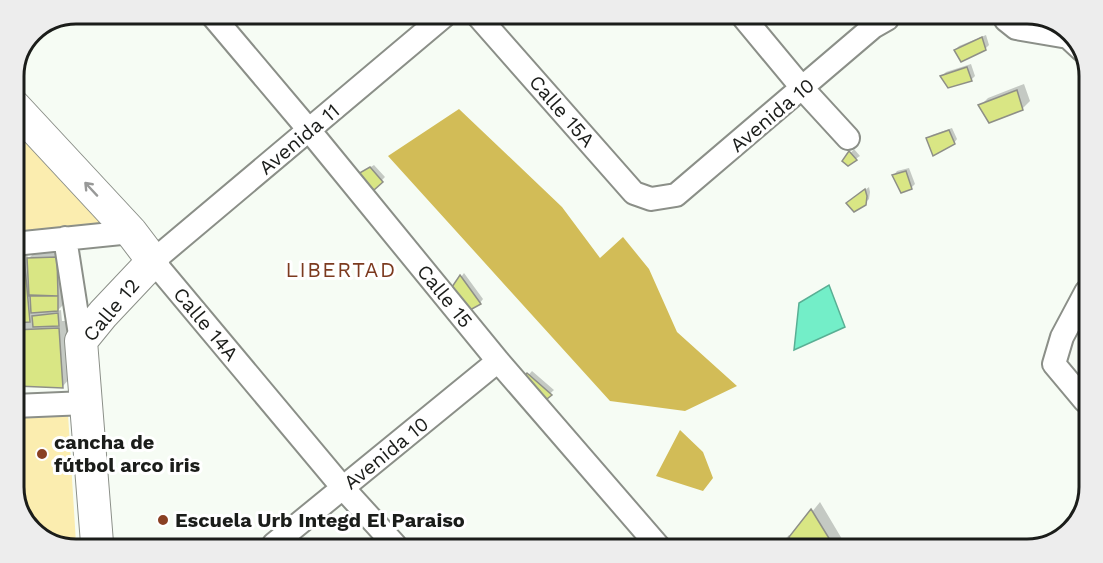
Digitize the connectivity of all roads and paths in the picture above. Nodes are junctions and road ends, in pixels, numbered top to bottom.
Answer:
1 (220, 24) edge
2 (434, 24) edge
3 (485, 24) edge
4 (749, 24) edge
5 (878, 24) edge
6 (1011, 24) edge
7 (1059, 35) edge
8 (803, 89) junction
9 (24, 117) edge
10 (309, 129) junction
11 (848, 138) dead end
12 (651, 199) joint
13 (131, 232) junction
14 (65, 238) junction
15 (24, 243) edge
16 (153, 261) junction
17 (1079, 305) edge
18 (81, 341) junction
19 (498, 362) junction
20 (1079, 394) edge
21 (86, 403) junction
22 (24, 406) edge
23 (343, 488) junction
24 (97, 539) edge
25 (280, 539) edge
26 (390, 539) edge
27 (652, 539) edge

1 - 10 street, Calle 15
2 - 10 street, Avenida 11
3 - 12 street, Calle 15A
4 - 8 street
5 - 8 street, Avenida 10
6 - 7 street
8 - 11 street
8 - 12 street, Avenida 10
13 -> 9 street, Calle 14A
10 - 16 street, Avenida 11
10 - 19 street, Calle 15
13 - 14 street
13 - 16 street, Calle 14A
14 - 15 street
14 - 18 street
16 - 18 street, Calle 12
16 - 23 street, Calle 14A
17 - 20 street
18 - 21 street, Calle 12
19 - 23 street, Avenida 10
19 - 27 street, Calle 15
21 - 22 street
21 - 24 street, Calle 12
23 - 25 street, Avenida 10
23 - 26 street, Calle 14A

